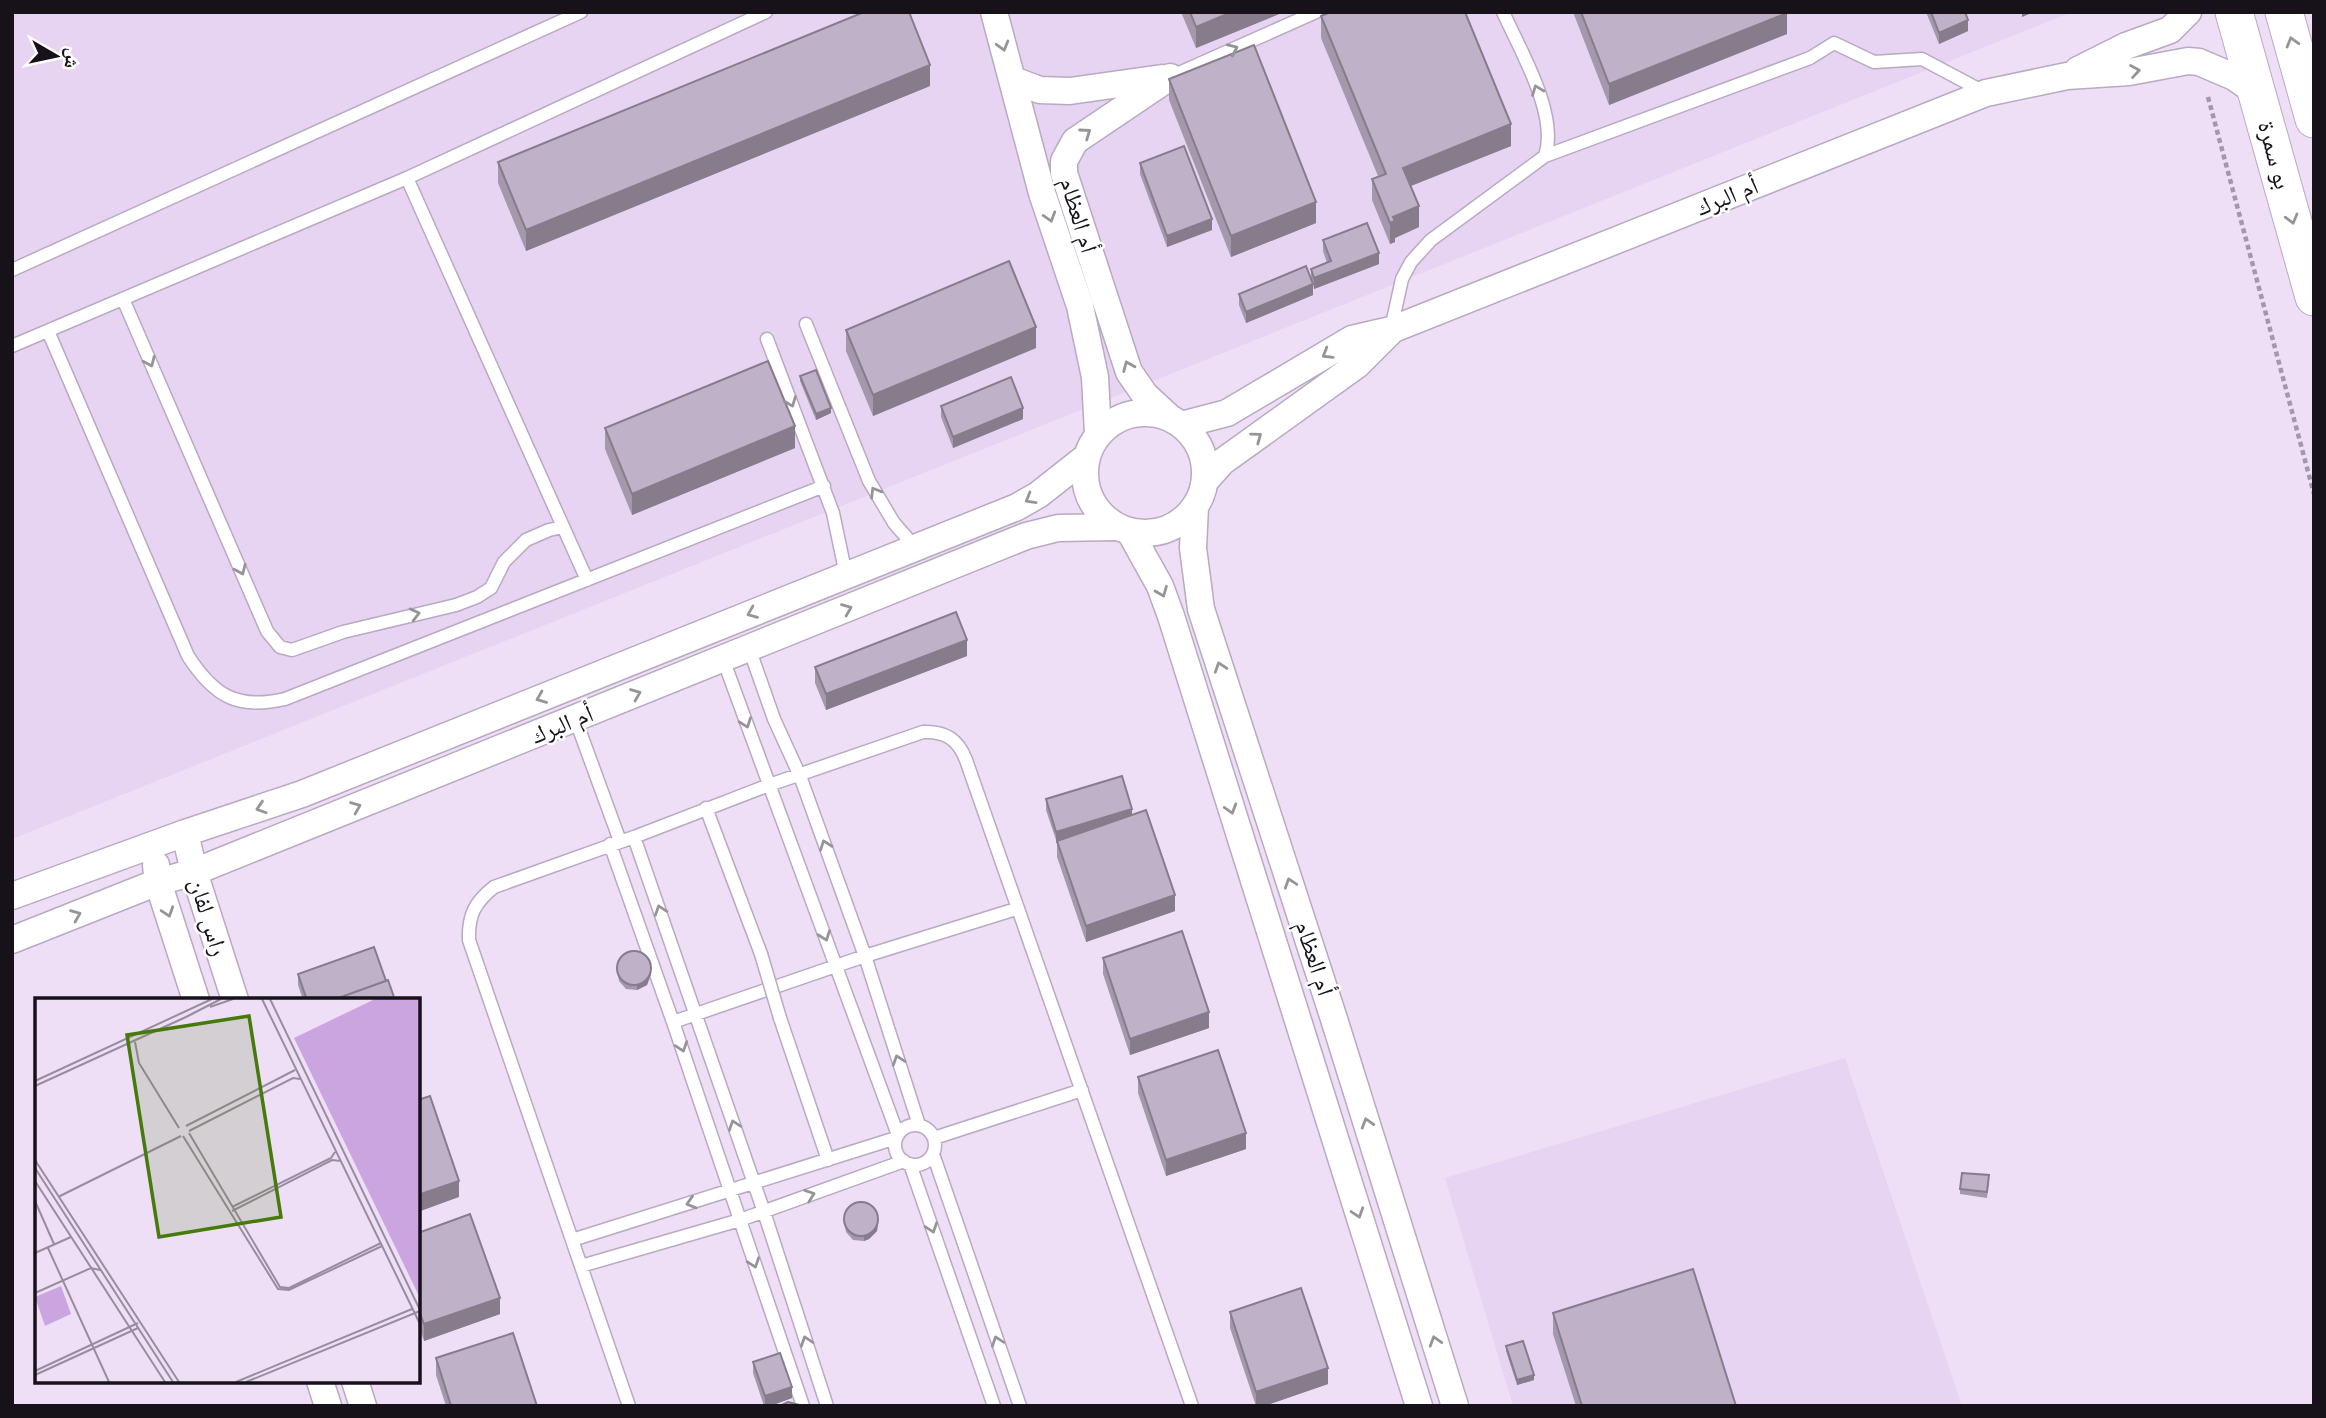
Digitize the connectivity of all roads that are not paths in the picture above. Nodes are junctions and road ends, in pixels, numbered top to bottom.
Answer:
1 (582, 12) edge
2 (766, 12) edge
3 (994, 12) edge
4 (1316, 12) edge
5 (1503, 12) edge
6 (2188, 12) edge
7 (2234, 12) edge
8 (2284, 12) edge
9 (2067, 76) junction
10 (1170, 77) junction
11 (1013, 80) junction
12 (1986, 93) junction
13 (2258, 94) junction
14 (2314, 118) edge
15 (1545, 156) junction
16 (407, 178) junction
17 (12, 270) edge
18 (2314, 297) edge
19 (123, 299) junction
20 (806, 324) dead end
21 (1391, 330) junction
22 (48, 331) junction
23 (767, 339) dead end
24 (12, 346) edge
25 (1176, 421) junction
26 (1098, 434) junction
27 (1085, 458) junction
28 (1205, 481) junction
29 (824, 486) junction
30 (1195, 507) junction
31 (563, 527) junction
32 (1122, 530) junction
33 (915, 547) junction
34 (846, 575) junction
35 (587, 580) junction
36 (749, 648) junction
37 (723, 659) junction
38 (575, 718) junction
39 (800, 776) junction
40 (769, 785) junction
41 (302, 794) junction
42 (706, 808) junction
43 (314, 824) junction
44 (185, 833) junction
45 (634, 837) junction
46 (615, 842) junction
47 (153, 845) junction
48 (194, 872) junction
49 (158, 882) junction
50 (12, 896) edge
51 (1016, 909) junction
52 (12, 940) edge
53 (864, 956) junction
54 (837, 967) junction
55 (196, 998) edge
56 (234, 998) edge
57 (696, 1014) junction
58 (1334, 1019) junction
59 (673, 1023) junction
60 (1300, 1030) junction
61 (1082, 1090) junction
62 (919, 1125) junction
63 (897, 1136) junction
64 (934, 1138) junction
65 (933, 1154) junction
66 (828, 1160) junction
67 (907, 1163) junction
68 (755, 1184) junction
69 (731, 1191) junction
70 (764, 1212) junction
71 (740, 1220) junction
72 (572, 1240) junction
73 (581, 1266) junction
74 (321, 1383) edge
75 (356, 1383) edge
76 (1190, 1405) edge
77 (328, 1406) edge
78 (363, 1406) edge
79 (629, 1406) edge
80 (803, 1406) edge
81 (827, 1406) edge
82 (994, 1406) edge
83 (1020, 1406) edge
84 (1419, 1406) edge
85 (1455, 1406) edge

1 - 17 lane
2 - 16 lane
3 -> 11 street, أم العظام
10 -> 4 lane
15 -> 5 lane
6 - 9 street, أم البرك
7 - 13 street, بو سمرة
14 -> 8 street, بو سمرة
9 - 12 street, أم البرك
9 -> 13 street, أم البرك
10 - 11 street
25 -> 10 street, أم العظام
11 -> 26 street, أم العظام
12 - 15 lane
12 - 21 street, أم البرك
13 -> 18 street, بو سمرة
15 - 21 lane
16 - 19 lane
16 - 31 lane
19 - 22 lane
19 -> 31 lane
33 -> 20 lane
21 -> 25 street, أم البرك
28 -> 21 street, أم البرك
22 - 24 lane
22 - 35 lane
23 -> 29 lane
25 - 26 street
25 - 28 street
26 - 27 street
27 - 32 street
27 -> 33 street, أم البرك
28 - 30 street
29 - 34 lane
29 - 35 lane
30 - 32 street
58 -> 30 street, أم العظام
31 - 35 lane
36 -> 32 street, أم البرك
32 -> 60 street, أم العظام
33 - 34 street, أم البرك
34 -> 41 street, أم البرك
36 - 37 street, أم البرك
36 - 39 lane
38 -> 37 street, أم البرك
37 -> 40 lane
43 -> 38 street, أم البرك
38 - 46 lane
39 - 40 lane
39 - 51 lane
53 -> 39 lane
40 - 42 lane
40 -> 54 lane
41 - 43 street
41 -> 44 street, أم البرك
42 - 45 lane
42 - 66 lane, bridge
43 - 48 street, أم البرك
44 - 47 street, أم البرك
44 - 48 street, راس لفان
45 - 46 lane
57 -> 45 lane
46 - 59 lane
46 - 72 lane
47 - 49 street, راس لفان
47 - 50 street, أم البرك
48 - 49 street, أم البرك
48 - 56 street, راس لفان
52 -> 49 street, أم البرك
49 -> 55 street, راس لفان
51 - 53 lane
51 - 61 lane
53 - 54 lane
62 -> 53 lane
54 - 57 lane
54 - 63 lane
57 - 59 lane
68 -> 57 lane
58 - 60 street
85 -> 58 street, أم العظام
59 -> 69 lane
60 -> 84 street, أم العظام
61 - 64 lane
61 - 76 lane
62 - 63 lane
62 - 64 lane
63 - 66 lane
63 - 67 lane
64 - 65 lane
65 - 67 lane
83 -> 65 lane
66 - 68 lane
70 -> 67 lane
67 -> 82 lane
68 - 69 lane
68 - 70 lane
69 - 71 lane
69 -> 72 lane
70 - 71 lane
81 -> 70 lane
71 - 73 lane
71 -> 80 lane
72 - 73 lane
73 - 79 lane
74 - 77 street
75 - 78 street

